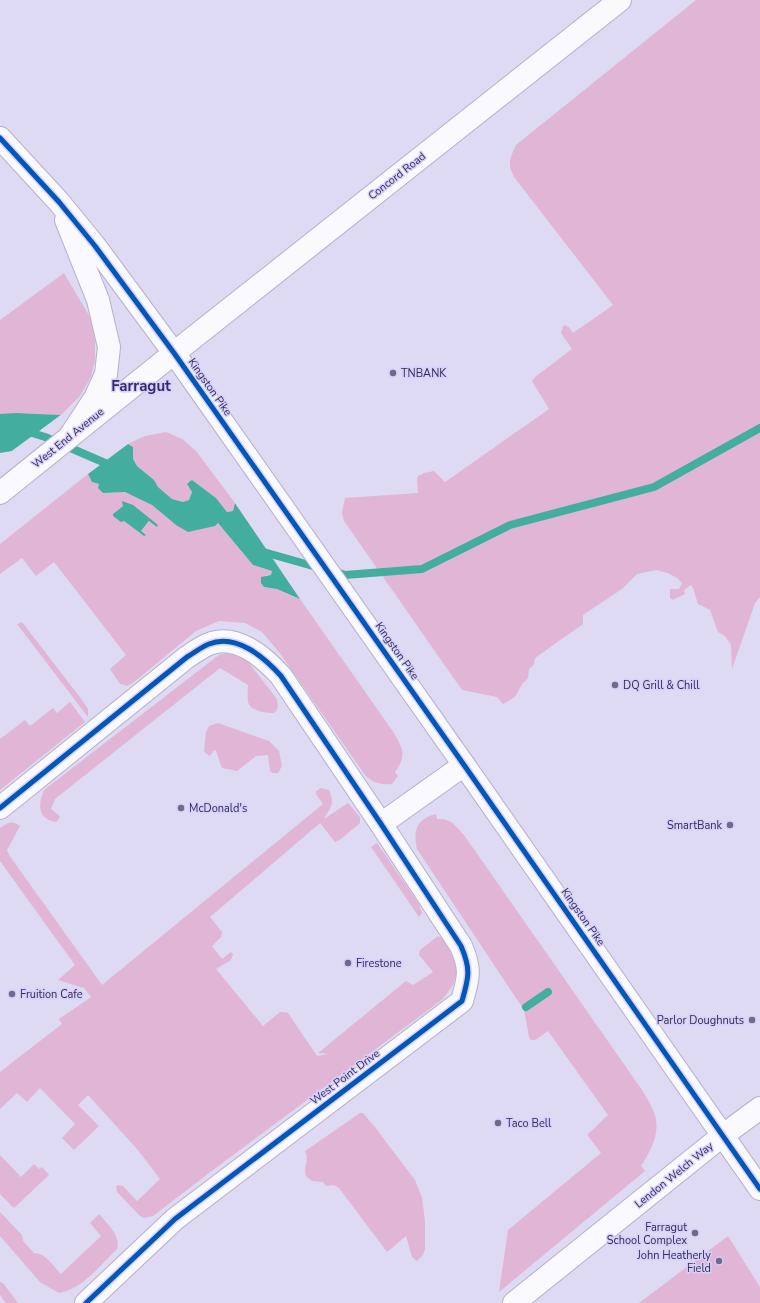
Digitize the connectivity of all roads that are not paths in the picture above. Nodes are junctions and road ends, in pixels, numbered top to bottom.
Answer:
1 (620, 0) edge
2 (0, 138) edge
3 (59, 202) junction
4 (174, 353) junction
5 (75, 431) junction
6 (0, 493) edge
7 (464, 765) junction
8 (0, 808) edge
9 (381, 824) junction
10 (760, 1108) edge
11 (722, 1136) junction
12 (760, 1189) edge
13 (86, 1303) edge
14 (514, 1303) edge

1 - 4 street, Concord Road
2 - 3 street, Kingston Pike
3 - 4 street, Kingston Pike
3 - 5 street
4 - 5 street, West End Avenue
4 - 7 street, Kingston Pike
5 - 6 street, West End Avenue
7 - 9 street
7 - 11 street, Kingston Pike
8 - 9 street, West Point Drive
9 - 13 street, West Point Drive
10 - 11 street, Lendon Welch Way
11 - 12 street, Kingston Pike
11 - 14 street, Lendon Welch Way

